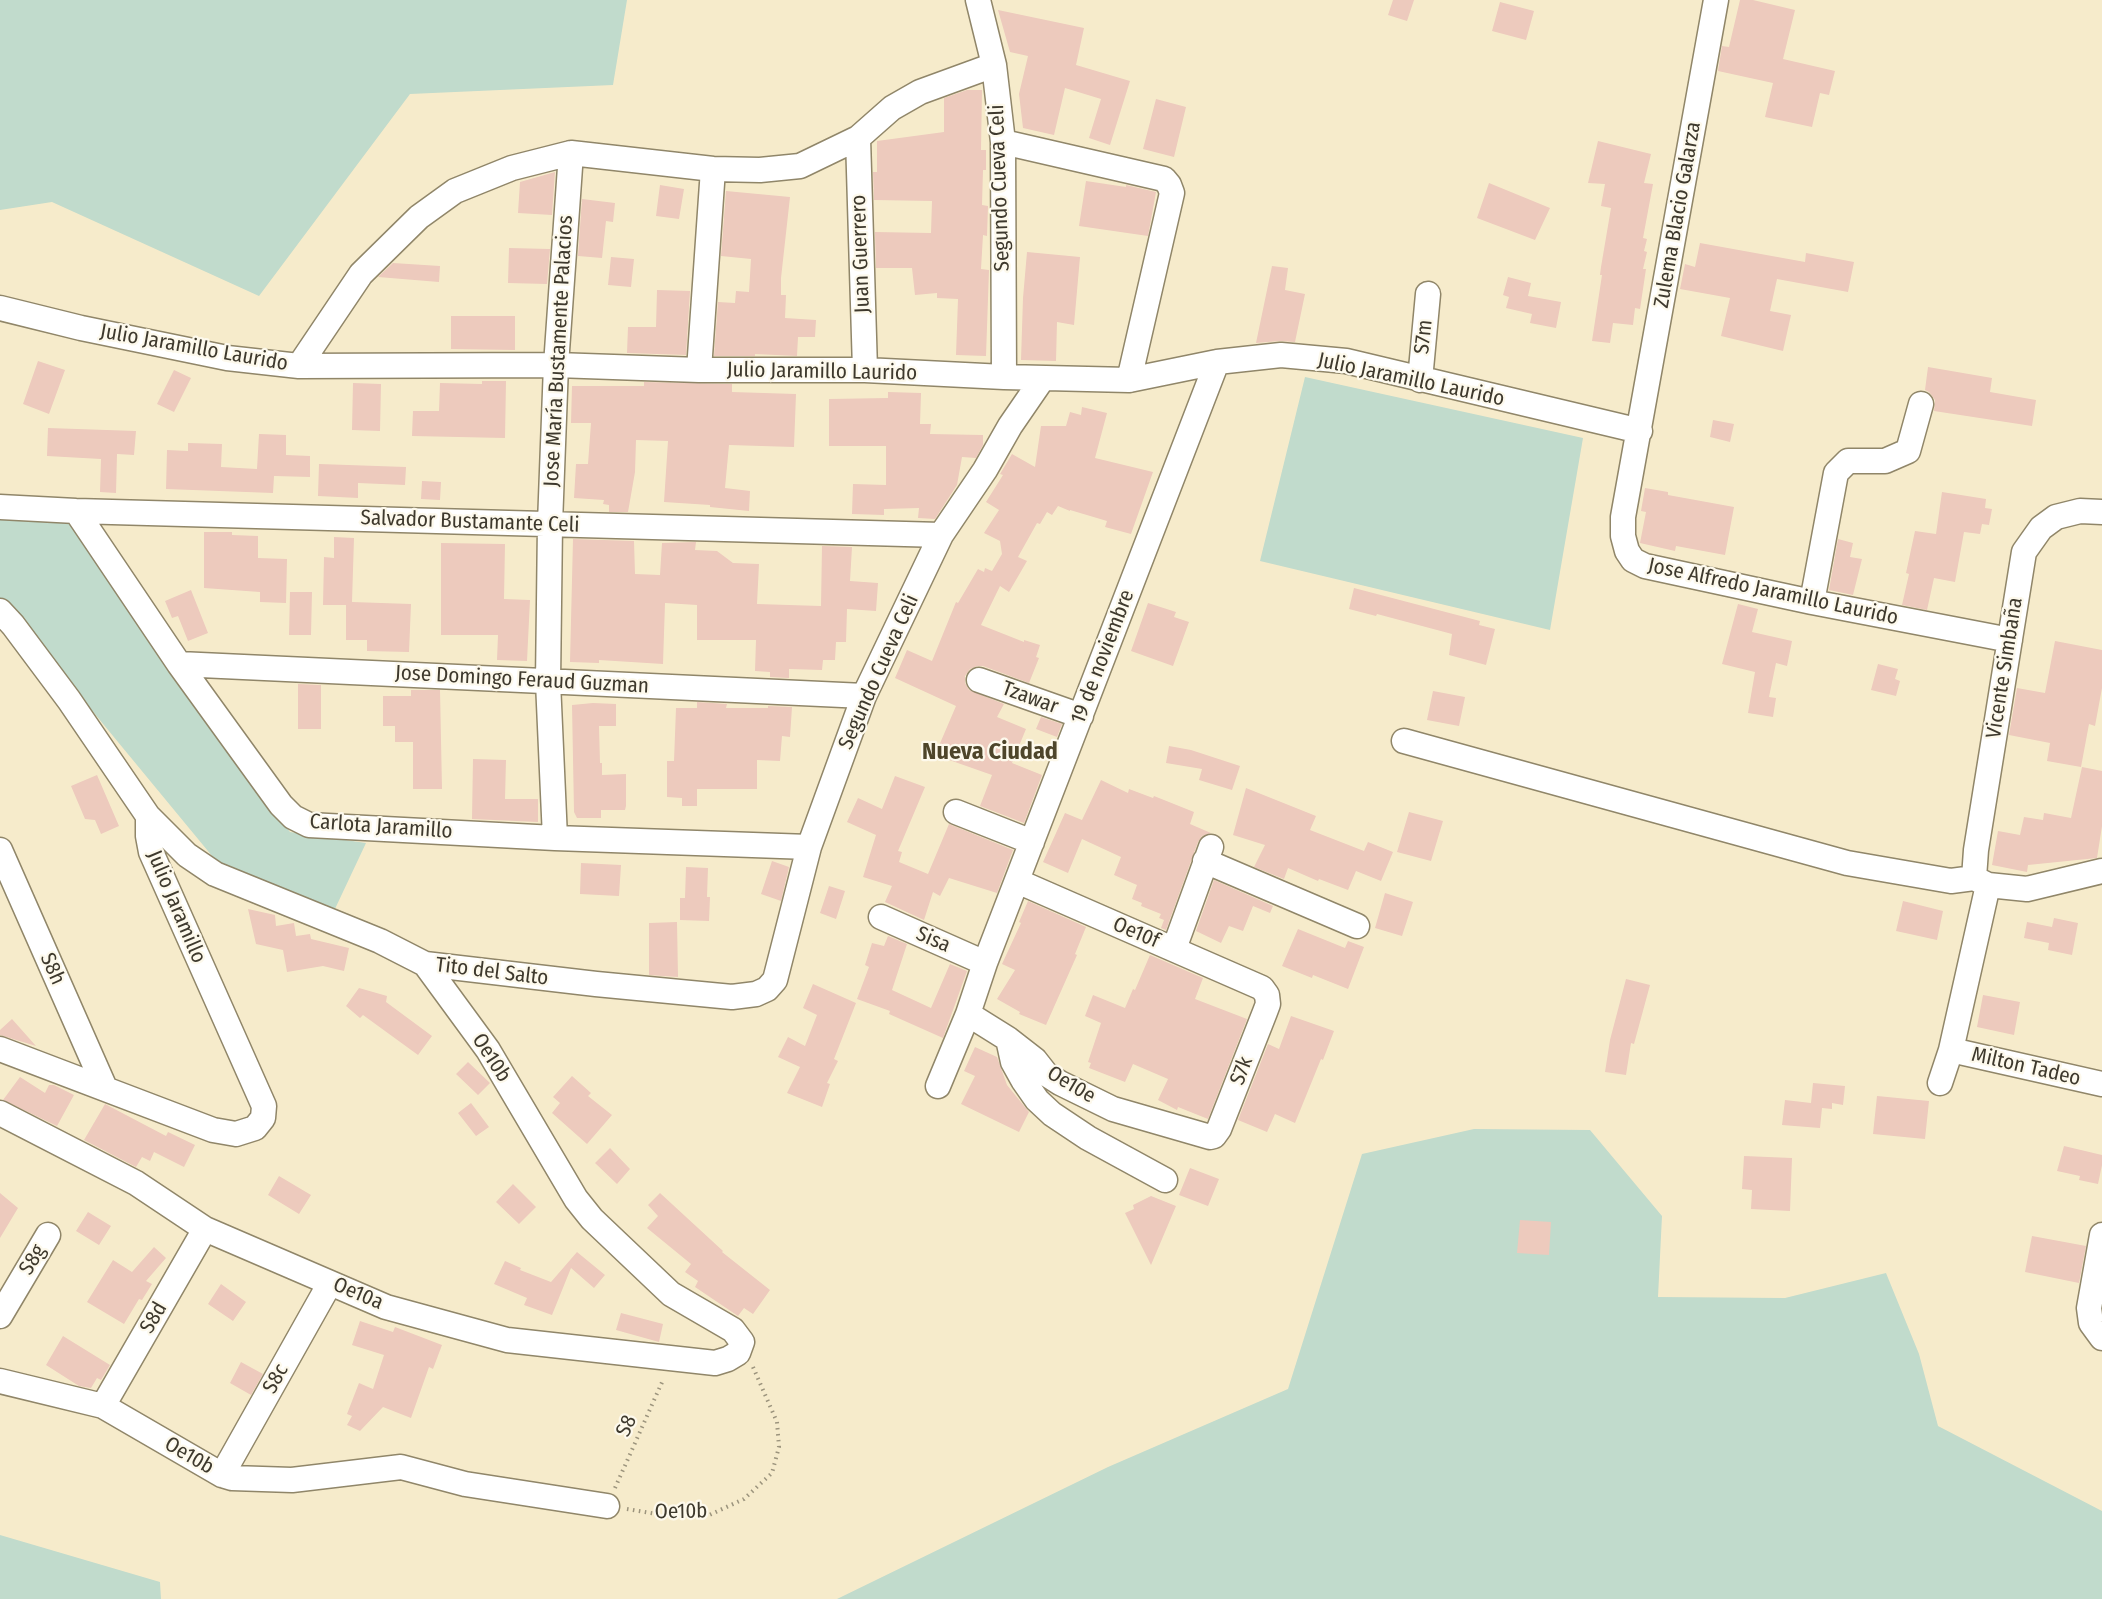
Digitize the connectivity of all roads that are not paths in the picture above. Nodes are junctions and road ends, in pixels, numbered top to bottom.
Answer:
1 (978, 0) edge
2 (1716, 0) edge
3 (994, 65) junction
4 (858, 138) junction
5 (1003, 142) junction
6 (571, 153) junction
7 (713, 169) junction
8 (1428, 294) dead end
9 (0, 308) edge
10 (1217, 362) junction
11 (556, 365) junction
12 (299, 366) junction
13 (699, 370) junction
14 (865, 370) junction
15 (1004, 377) junction
16 (1043, 378) junction
17 (1129, 380) junction
18 (1420, 380) junction
19 (1921, 404) dead end
20 (1640, 431) junction
21 (0, 507) edge
22 (76, 512) junction
23 (2102, 512) edge
24 (550, 524) junction
25 (941, 535) junction
26 (1812, 602) junction
27 (0, 611) edge
28 (2010, 640) junction
29 (179, 664) junction
30 (979, 680) dead end
31 (548, 682) junction
32 (864, 696) junction
33 (1081, 716) junction
34 (1404, 741) dead end
35 (956, 812) dead end
36 (148, 816) junction
37 (555, 838) junction
38 (1032, 842) junction
39 (809, 847) junction
40 (0, 850) edge
41 (2102, 871) edge
42 (1017, 881) junction
43 (1981, 882) junction
44 (881, 917) dead end
45 (1357, 926) dead end
46 (1174, 949) junction
47 (985, 963) junction
48 (425, 964) junction
49 (1254, 984) joint
50 (767, 989) joint
51 (968, 1014) junction
52 (1008, 1039) junction
53 (0, 1049) edge
54 (1951, 1050) junction
55 (1940, 1083) dead end
56 (2102, 1084) edge
57 (938, 1086) dead end
58 (105, 1088) junction
59 (0, 1113) edge
60 (1188, 1130) joint
61 (1165, 1180) dead end
62 (205, 1229) junction
63 (48, 1235) dead end
64 (2102, 1235) edge
65 (330, 1283) junction
66 (0, 1316) edge
67 (2097, 1331) edge
68 (742, 1342) joint
69 (0, 1381) edge
70 (103, 1406) junction
71 (222, 1475) junction
72 (607, 1506) road end

1 - 3 street, Segundo Cueva Celi
2 - 20 street, Zulema Blacio Galarza
3 - 4 street
3 - 5 street, Segundo Cueva Celi
4 - 7 street
4 - 14 street, Juan Guerrero
5 - 15 street, Segundo Cueva Celi
5 - 17 street
6 - 7 street
6 - 11 street, Jose María Bustamente Palacios
6 - 12 street
7 - 13 street
8 - 18 street, S7m
9 - 12 street, Julio Jaramillo Laurido
10 - 17 street, Julio Jaramillo Laurido
10 - 18 street, Julio Jaramillo Laurido
10 - 33 street, 19 de noviembre
11 - 12 street, Julio Jaramillo Laurido
11 - 13 street, Julio Jaramillo Laurido
11 - 24 street, Jose María Bustamente Palacios
13 - 14 street, Julio Jaramillo Laurido
14 - 15 street, Julio Jaramillo Laurido
15 - 16 street, Julio Jaramillo Laurido
16 - 17 street, Julio Jaramillo Laurido
16 - 25 street, Segundo Cueva Celi
18 - 20 street, Julio Jaramillo Laurido
19 - 26 street
20 - 26 street, Jose Alfredo Jaramillo Laurido
21 - 22 street, Salvador Bustamante Celi
22 - 24 street, Salvador Bustamante Celi
22 - 29 street, Carlota Jaramillo
23 - 28 street, Vicente Simbaña
24 - 25 street, Salvador Bustamante Celi
24 - 31 street, Jose María Bustamente Palacios
25 - 32 street, Segundo Cueva Celi
26 - 28 street, Jose Alfredo Jaramillo Laurido
27 - 36 street
28 - 43 street, Vicente Simbaña
29 - 31 street, Jose Domingo Feraud Guzman
29 - 37 street, Carlota Jaramillo
30 - 33 street, Tzawar
31 - 32 street, Jose Domingo Feraud Guzman
31 - 37 street, Jose María Bustamente Palacios
32 - 39 street, Segundo Cueva Celi
33 - 38 street, 19 de noviembre
34 - 43 street
35 - 38 street
36 - 48 street, Tito del Salto
36 - 58 street, Julio Jaramillo
37 - 39 street, Carlota Jaramillo
38 - 42 street, 19 de noviembre
39 - 50 street, Segundo Cueva Celi
40 - 58 street, S8h
41 - 43 street
42 - 46 street, Oe10f
42 - 47 street, 19 de noviembre
43 - 54 street, Vicente Simbaña
44 - 47 street, Sisa
45 - 46 street
46 - 49 street, Oe10f
47 - 51 street, 19 de noviembre
48 - 50 street, Tito del Salto
48 - 68 street, Oe10b
49 - 60 street, S7k
51 - 52 street, Oe10e
51 - 57 street, 19 de noviembre
52 - 60 street, Oe10e
52 - 61 street
53 - 58 street
54 - 55 street, Vicente Simbaña
54 - 56 street, Milton Tadeo
59 - 62 street, Oe10a
62 - 65 street, Oe10a
62 - 70 street, S8d
63 - 66 street, S8g
64 - 67 street
65 - 68 street, Oe10a
65 - 71 street, S8c
69 - 70 street, Oe10b
70 - 71 street, Oe10b
71 - 72 street, Oe10b

